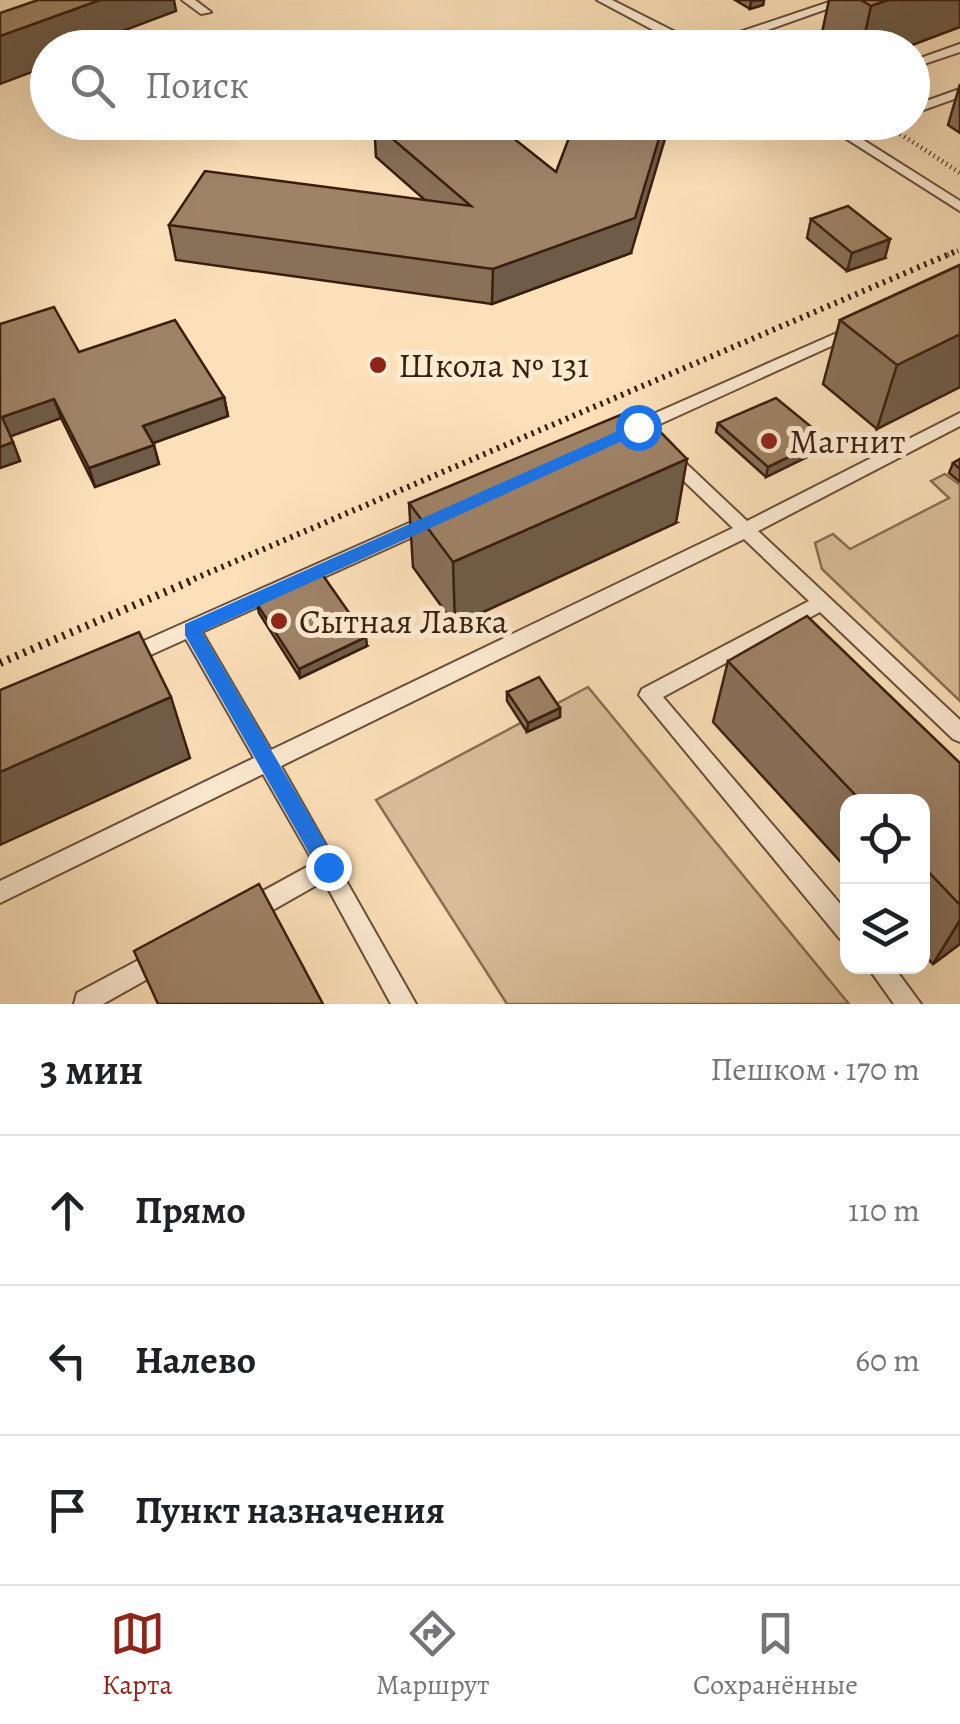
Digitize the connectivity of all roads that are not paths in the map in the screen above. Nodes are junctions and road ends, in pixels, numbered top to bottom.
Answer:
1 (188, 0) edge
2 (603, 0) edge
3 (801, 0) edge
4 (846, 0) edge
5 (818, 8) junction
6 (205, 12) dead end
7 (664, 30) edge
8 (753, 30) edge
9 (960, 48) edge
10 (930, 58) edge
11 (960, 92) edge
12 (930, 103) edge
13 (855, 140) edge
14 (960, 207) edge
15 (870, 323) edge
16 (960, 419) edge
17 (638, 427) junction
18 (620, 435) edge
19 (442, 516) edge
20 (745, 530) junction
21 (820, 603) junction
22 (191, 630) junction
23 (104, 668) edge
24 (960, 734) edge
25 (266, 760) junction
26 (328, 867) junction
27 (0, 892) edge
28 (840, 922) edge
29 (224, 924) edge
30 (189, 944) edge
31 (885, 974) edge
32 (86, 1004) edge
33 (404, 1004) edge
34 (909, 1004) edge

1 - 6 lane
2 - 7 lane
3 - 5 lane
4 - 5 lane
5 - 8 lane
9 - 10 lane
11 - 12 lane
13 - 14 lane
15 - 17 lane
16 - 20 lane
17 - 18 lane
17 - 20 lane
19 - 22 lane
20 - 21 lane
20 - 25 lane
21 - 24 lane
21 - 28 lane
22 - 23 lane
22 - 25 lane
25 - 26 lane
25 - 27 lane
26 - 29 lane
26 - 33 lane
30 - 32 lane
31 - 34 lane

